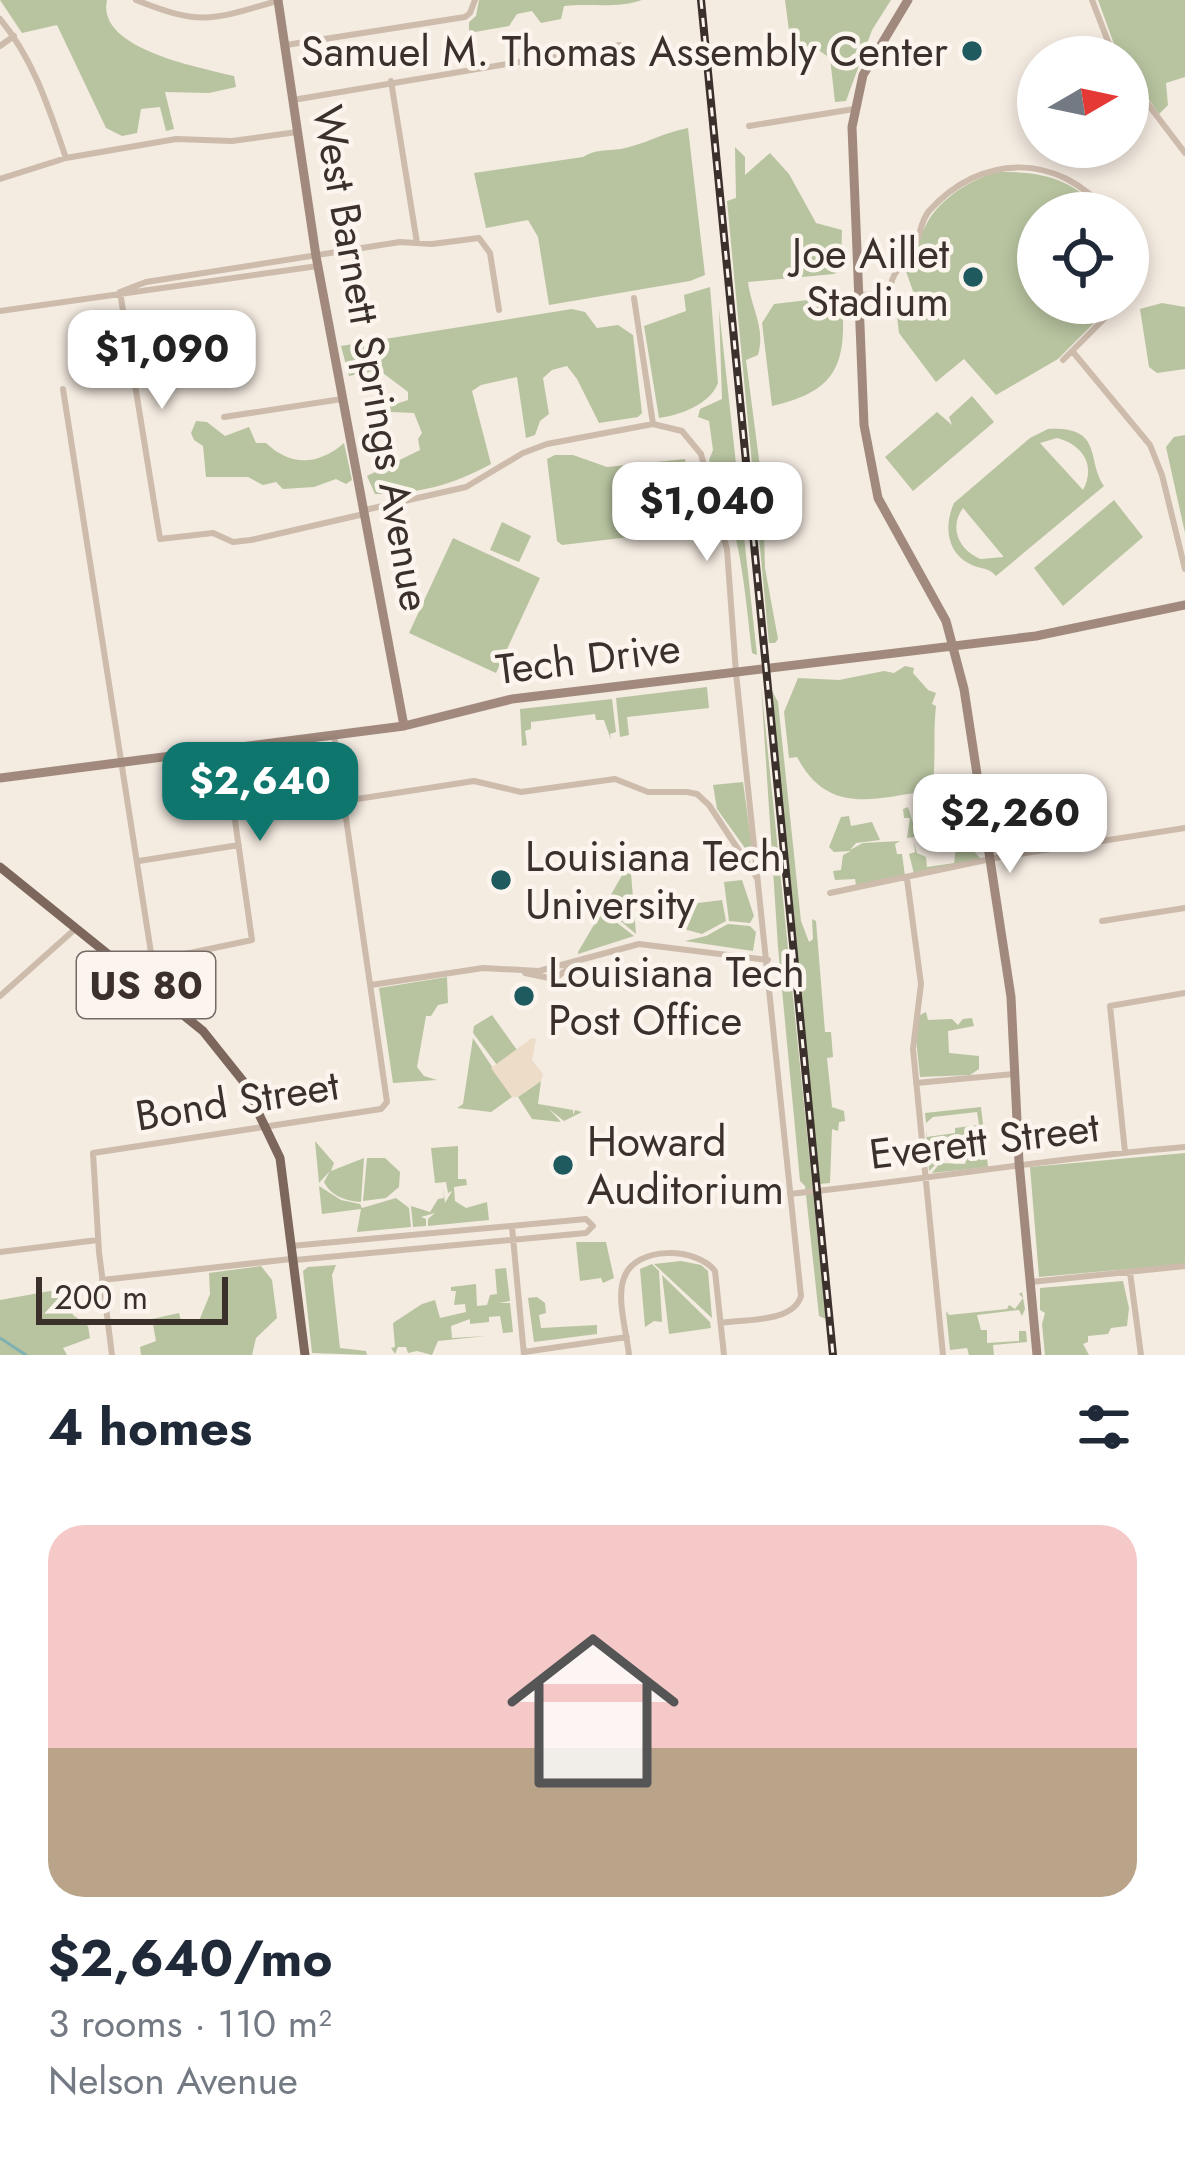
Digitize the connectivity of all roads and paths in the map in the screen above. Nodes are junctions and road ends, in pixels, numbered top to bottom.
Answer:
1 (136, 0) edge
2 (278, 0) edge
3 (475, 0) edge
4 (908, 0) edge
5 (1092, 0) edge
6 (0, 19) edge
7 (14, 36) junction
8 (1106, 36) edge
9 (286, 45) junction
10 (620, 45) dead end
11 (0, 46) edge
12 (391, 81) junction
13 (293, 100) junction
14 (1149, 106) edge
15 (854, 109) junction
16 (749, 126) dead end
17 (298, 132) junction
18 (1185, 153) edge
19 (66, 158) junction
20 (0, 179) edge
21 (1088, 192) edge
22 (418, 243) junction
23 (317, 261) junction
24 (120, 292) junction
25 (860, 295) junction
26 (634, 298) dead end
27 (499, 310) dead end
28 (0, 311) edge
29 (1100, 324) edge
30 (1073, 352) junction
31 (1063, 361) dead end
32 (63, 389) dead end
33 (342, 399) junction
34 (224, 418) dead end
35 (653, 424) junction
36 (364, 512) junction
37 (1185, 569) edge
38 (1185, 604) edge
39 (956, 647) junction
40 (736, 673) junction
41 (404, 726) junction
42 (334, 735) junction
43 (225, 750) junction
44 (124, 764) junction
45 (0, 778) edge
46 (344, 801) junction
47 (1185, 827) edge
48 (238, 845) junction
49 (991, 859) junction
50 (139, 861) junction
51 (0, 867) edge
52 (907, 879) junction
53 (760, 885) junction
54 (830, 893) dead end
55 (1185, 908) edge
56 (1102, 921) dead end
57 (74, 930) junction
58 (152, 958) junction
59 (768, 960) junction
60 (577, 962) junction
61 (124, 968) junction
62 (522, 971) junction
63 (371, 985) junction
64 (1185, 993) edge
65 (0, 996) edge
66 (1014, 1074) junction
67 (915, 1083) junction
68 (268, 1125) junction
69 (1185, 1147) edge
70 (1125, 1152) junction
71 (1019, 1162) junction
72 (924, 1179) junction
73 (794, 1196) junction
74 (512, 1227) junction
75 (513, 1239) junction
76 (98, 1240) junction
77 (290, 1246) junction
78 (0, 1252) edge
79 (291, 1259) junction
80 (1185, 1266) edge
81 (1130, 1272) junction
82 (102, 1280) junction
83 (1030, 1282) junction
84 (721, 1323) junction
85 (627, 1337) junction
86 (524, 1353) edge
87 (112, 1355) edge
88 (305, 1355) edge
89 (629, 1355) edge
90 (724, 1355) edge
91 (943, 1355) edge
92 (1037, 1355) edge
93 (1141, 1355) edge

1 - 2 street
2 - 9 main road, West Barnett Springs Avenue
3 - 9 street
4 - 15 main road
5 - 8 street
6 - 7 street
7 - 11 street
7 - 19 street
9 - 13 main road, West Barnett Springs Avenue
10 - 12 street
12 - 13 street
12 - 22 street
13 - 17 main road, West Barnett Springs Avenue
14 - 18 street
15 - 16 street
15 - 25 main road
17 - 19 street
17 - 23 main road, West Barnett Springs Avenue
19 - 20 street
21 - 25 street
22 - 23 street
22 - 27 street
23 - 24 street
23 - 33 main road, West Barnett Springs Avenue
24 - 28 street
24 - 36 street
25 - 39 main road
26 - 35 street
29 - 30 street
30 - 31 street
30 - 37 street
32 - 44 street
33 - 34 street
33 - 36 main road, West Barnett Springs Avenue
35 - 36 street
35 - 40 street
36 - 41 main road, West Barnett Springs Avenue
38 - 39 main road, Tech Drive
39 - 40 main road, Tech Drive
39 - 49 main road
40 - 41 main road, Tech Drive
40 - 53 street
41 - 42 main road, Tech Drive
42 - 43 main road, Tech Drive
42 - 46 street
43 - 44 main road, Tech Drive
43 - 48 street
44 - 45 main road, Tech Drive
44 - 50 street
46 - 53 street
46 - 63 street
47 - 49 street
48 - 50 street
48 - 58 street
49 - 52 street
49 - 66 main road
50 - 58 street
51 - 57 main road, US 80
52 - 54 street
52 - 67 street
53 - 59 street
55 - 56 street
57 - 61 main road, US 80
57 - 65 street
58 - 61 street
59 - 60 street
59 - 73 street
60 - 62 street
60 - 62 street
61 - 68 main road, US 80
62 - 63 street
63 - 68 street, Bond Street
64 - 70 street
66 - 67 street
66 - 71 main road
67 - 72 street
68 - 76 street, Bond Street
68 - 77 main road, US 80
69 - 70 street, Everett Street
70 - 71 street, Everett Street
71 - 72 street, Everett Street
71 - 83 main road
72 - 73 street, Everett Street
72 - 91 street
73 - 84 street
74 - 75 street
74 - 75 street
74 - 77 street
75 - 79 street
75 - 86 street
76 - 78 street
76 - 82 street
77 - 79 main road, US 80
79 - 82 street
79 - 88 main road, US 80
80 - 81 street
81 - 83 street
81 - 93 street
82 - 87 street
83 - 92 main road
84 - 85 street
84 - 90 street
85 - 86 street
85 - 89 street

